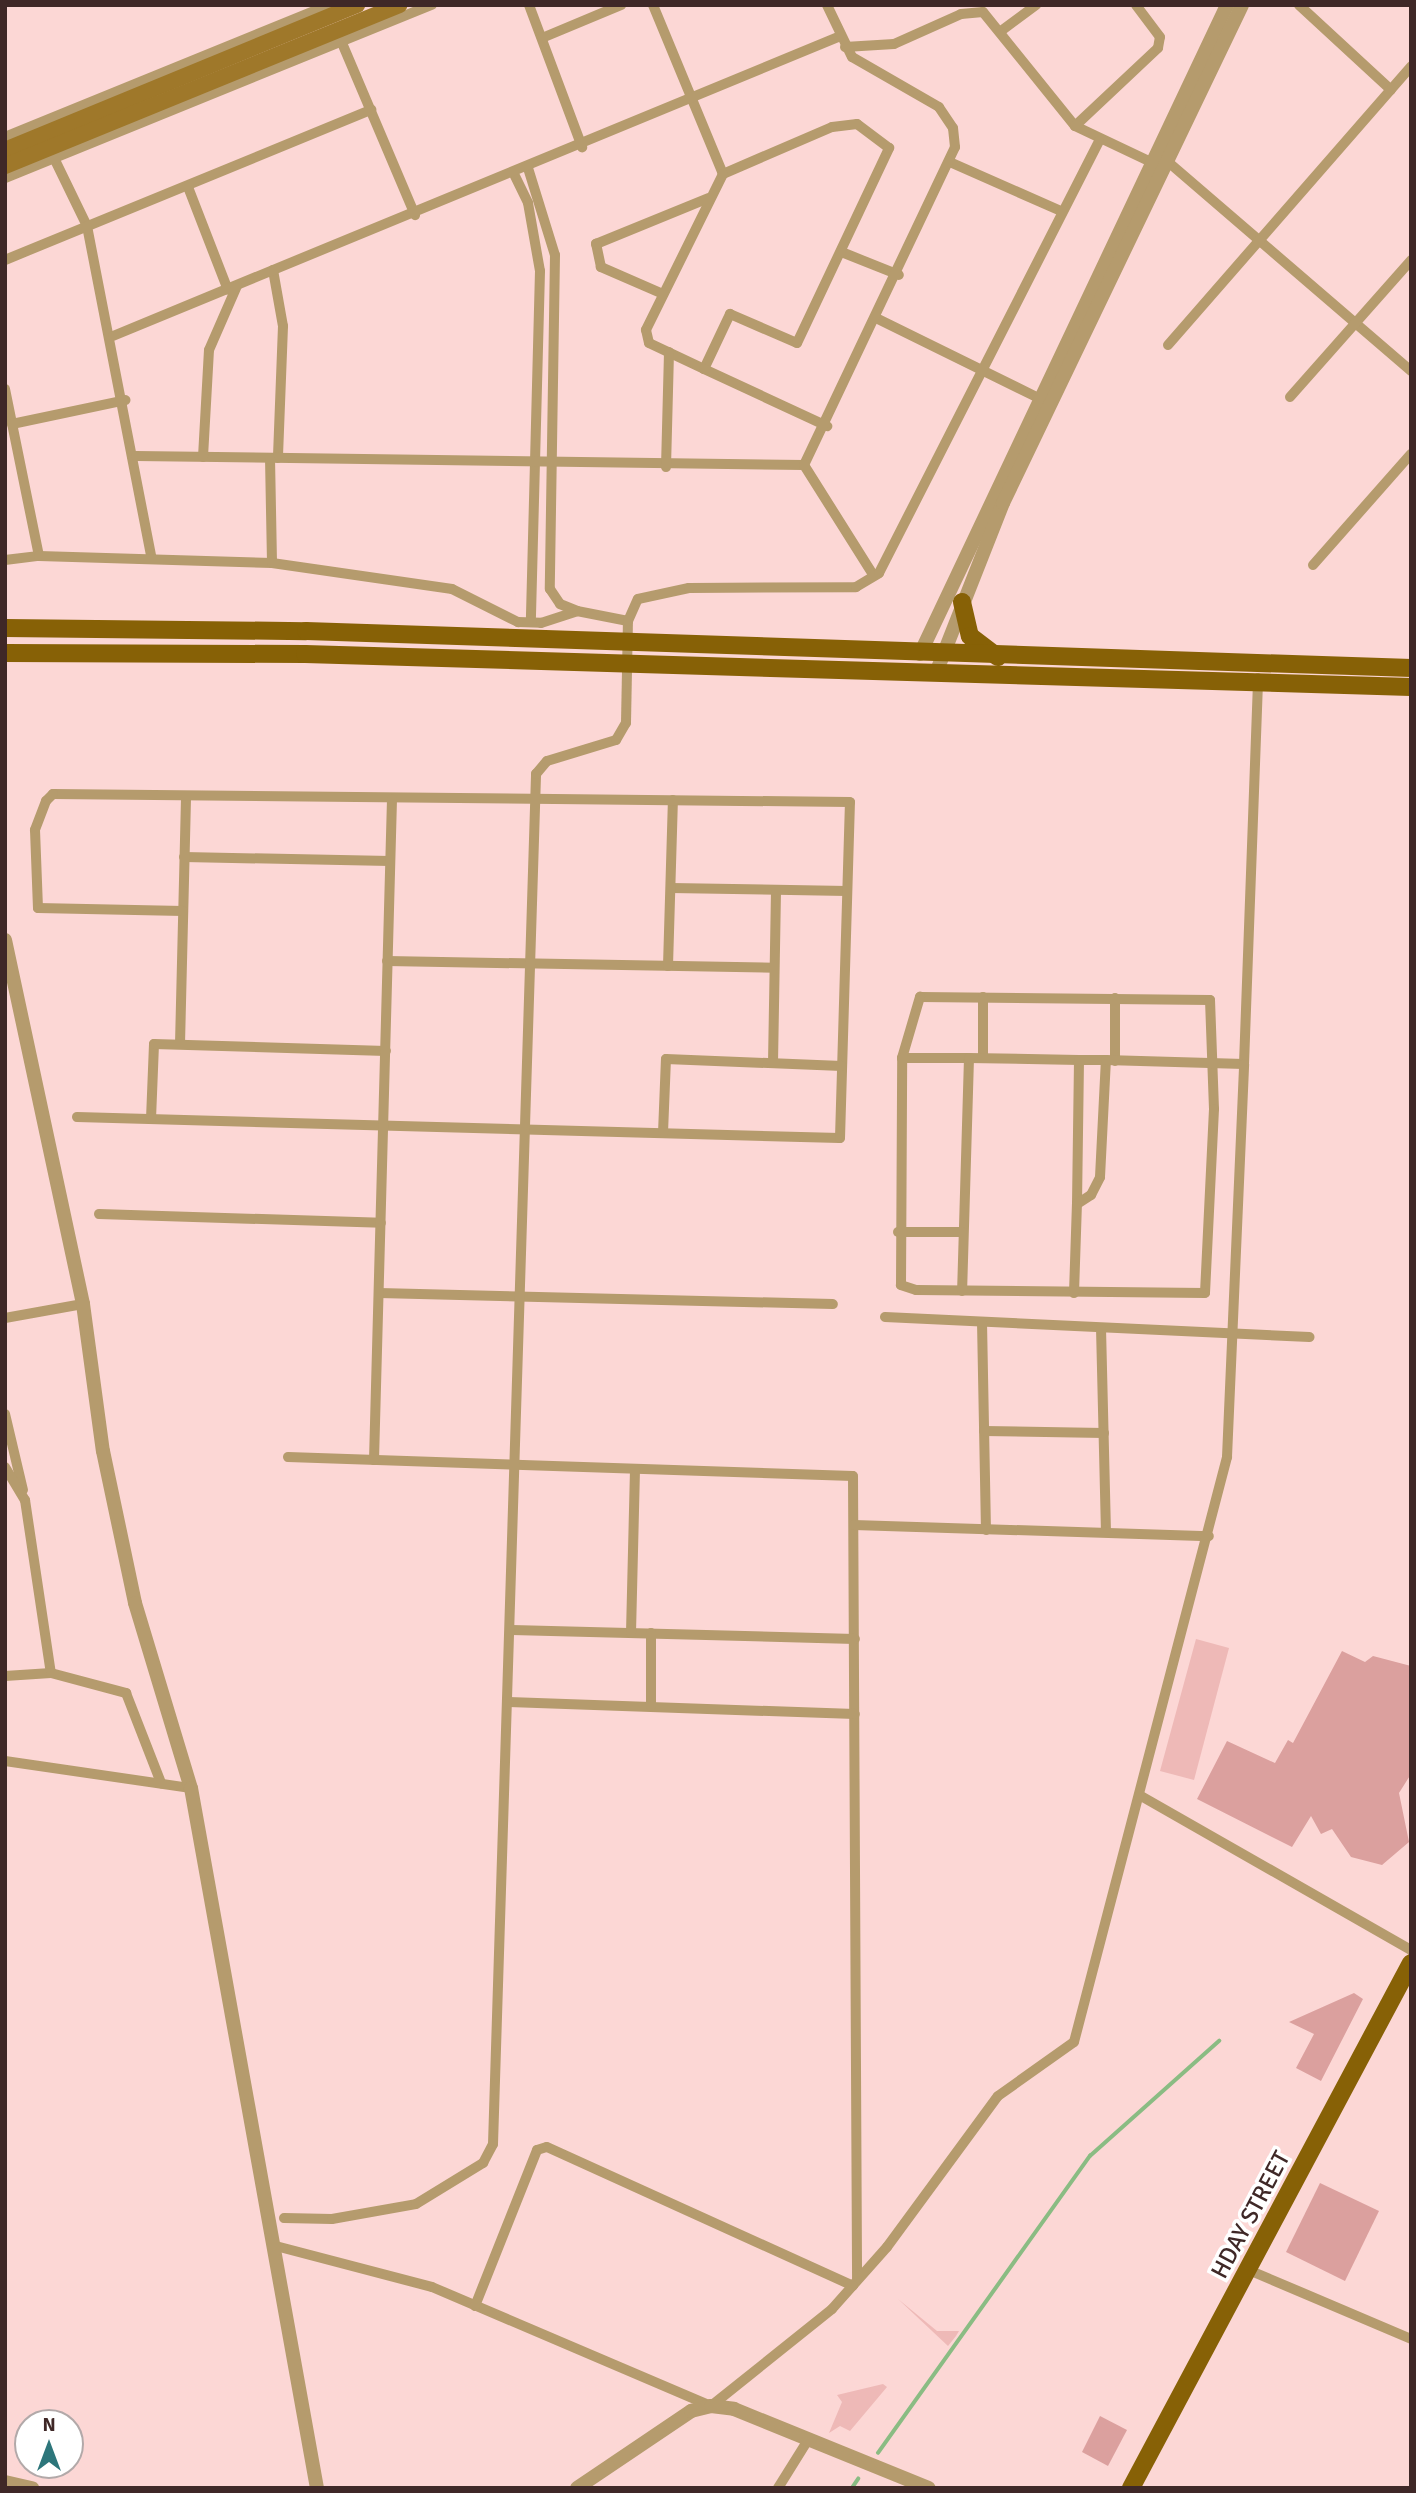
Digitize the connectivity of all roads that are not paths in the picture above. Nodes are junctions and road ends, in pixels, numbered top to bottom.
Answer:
1 (329, 5) edge
2 (356, 5) edge
3 (399, 5) edge
4 (432, 5) edge
5 (529, 5) edge
6 (621, 5) edge
7 (653, 5) edge
8 (827, 5) edge
9 (1036, 5) edge
10 (1136, 5) edge
11 (1227, 5) edge
12 (1242, 5) edge
13 (1299, 5) edge
14 (959, 10) edge
15 (1000, 32) junction
16 (838, 37) junction
17 (542, 38) junction
18 (342, 43) junction
19 (845, 47) junction
20 (1411, 66) edge
21 (1391, 90) junction
22 (693, 102) junction
23 (371, 110) junction
24 (1074, 126) junction
25 (5, 137) edge
26 (1099, 142) junction
27 (582, 147) junction
28 (5, 150) edge
29 (54, 158) junction
30 (1167, 161) junction
31 (1151, 162) junction
32 (952, 163) junction
33 (5, 166) edge
34 (528, 168) junction
35 (514, 174) junction
36 (723, 174) junction
37 (5, 178) edge
38 (188, 187) junction
39 (709, 198) junction
40 (1061, 211) junction
41 (415, 215) junction
42 (87, 226) junction
43 (1256, 241) junction
44 (844, 253) junction
45 (5, 260) edge
46 (1411, 260) edge
47 (273, 270) junction
48 (899, 275) junction
49 (232, 288) junction
50 (663, 294) junction
51 (878, 319) junction
52 (1354, 325) junction
53 (113, 336) junction
54 (1168, 345) dead end
55 (669, 352) junction
56 (704, 369) junction
57 (977, 369) junction
58 (1411, 371) edge
59 (5, 389) edge
60 (1290, 397) dead end
61 (126, 400) junction
62 (1044, 400) junction
63 (12, 424) junction
64 (827, 425) junction
65 (1411, 454) edge
66 (136, 456) junction
67 (203, 457) junction
68 (274, 458) junction
69 (531, 462) junction
70 (556, 463) junction
71 (804, 465) junction
72 (666, 467) junction
73 (39, 556) junction
74 (152, 559) junction
75 (5, 560) edge
76 (272, 563) junction
77 (1313, 565) dead end
78 (874, 576) junction
79 (962, 603) junction
80 (578, 611) junction
81 (628, 621) junction
82 (531, 622) junction
83 (5, 628) edge
84 (627, 644) junction
85 (5, 653) edge
86 (920, 654) junction
87 (943, 654) junction
88 (998, 657) junction
89 (1258, 664) junction
90 (627, 665) junction
91 (1411, 668) edge
92 (936, 673) junction
93 (1258, 684) junction
94 (1411, 688) edge
95 (186, 797) junction
96 (391, 799) junction
97 (536, 799) junction
98 (673, 800) junction
99 (184, 857) junction
100 (390, 861) junction
101 (671, 888) junction
102 (776, 890) junction
103 (847, 891) junction
104 (183, 911) junction
105 (5, 940) edge
106 (387, 961) junction
107 (530, 964) junction
108 (668, 966) junction
109 (774, 968) junction
110 (983, 997) junction
111 (1115, 998) junction
112 (180, 1044) junction
113 (386, 1051) junction
114 (902, 1058) junction
115 (969, 1058) junction
116 (983, 1058) junction
117 (1079, 1060) junction
118 (1110, 1061) junction
119 (773, 1063) junction
120 (1214, 1064) junction
121 (1244, 1064) junction
122 (842, 1066) junction
123 (77, 1116) dead end
124 (152, 1119) junction
125 (384, 1125) junction
126 (525, 1129) junction
127 (663, 1133) junction
128 (1077, 1204) junction
129 (99, 1214) dead end
130 (381, 1223) junction
131 (898, 1232) junction
132 (962, 1232) junction
133 (962, 1291) junction
134 (379, 1293) junction
135 (1074, 1293) junction
136 (522, 1296) junction
137 (83, 1304) junction
138 (833, 1304) dead end
139 (886, 1317) dead end
140 (5, 1318) edge
141 (982, 1322) junction
142 (1101, 1328) junction
143 (1236, 1334) junction
144 (1310, 1337) dead end
145 (5, 1414) edge
146 (984, 1431) junction
147 (1104, 1433) junction
148 (288, 1457) dead end
149 (374, 1460) junction
150 (519, 1465) junction
151 (5, 1467) edge
152 (635, 1469) junction
153 (25, 1500) junction
154 (854, 1525) junction
155 (986, 1530) junction
156 (1106, 1532) junction
157 (1209, 1536) junction
158 (512, 1630) junction
159 (631, 1633) junction
160 (652, 1633) junction
161 (855, 1639) junction
162 (51, 1673) junction
163 (5, 1676) edge
164 (509, 1702) junction
165 (651, 1706) junction
166 (855, 1714) junction
167 (6, 1760) edge
168 (161, 1783) junction
169 (191, 1788) junction
170 (1141, 1796) junction
171 (1411, 1951) edge
172 (1411, 1963) edge
173 (284, 2218) dead end
174 (272, 2245) junction
175 (1251, 2271) junction
176 (855, 2282) junction
177 (475, 2306) junction
178 (1411, 2339) edge
179 (711, 2406) junction
180 (808, 2440) junction
181 (5, 2482) edge
182 (32, 2488) edge
183 (317, 2488) edge
184 (577, 2488) edge
185 (778, 2488) edge
186 (929, 2488) edge
187 (1130, 2488) edge

1 - 25 street
2 - 28 main road
3 - 33 main road
4 - 18 street
5 - 17 street
6 - 17 street
7 - 22 street
8 - 16 street
9 - 15 street
10 - 24 street
11 - 31 street
12 - 30 street
13 - 21 street
14 - 15 street
14 - 19 street
15 - 24 street
16 - 19 street
16 - 22 street
17 - 27 street
18 - 23 street
18 - 29 street
19 - 32 street
20 - 21 street
21 - 43 street
22 - 27 street
22 - 36 street
23 - 38 street
23 - 41 street
24 - 26 street
26 - 31 street
26 - 40 street
27 - 34 street
29 - 37 street
29 - 42 street
30 - 43 street
30 - 62 street
31 - 62 street
32 - 40 street
32 - 48 street
34 - 35 street
34 - 70 street
35 - 41 street
35 - 69 street
36 - 39 street
36 - 44 street
38 - 42 street
38 - 49 street
39 - 50 street
39 - 50 street
40 - 57 street
41 - 47 street
42 - 45 street
42 - 53 street
43 - 52 street
43 - 54 street
44 - 48 street
44 - 56 street
46 - 52 street
47 - 49 street
47 - 68 street
48 - 51 street
49 - 53 street
49 - 67 street
50 - 55 street
51 - 57 street
51 - 64 street
52 - 58 street
52 - 60 street
53 - 61 street
55 - 56 street
55 - 72 street
56 - 64 street
57 - 62 street
57 - 78 street
59 - 63 street
61 - 63 street
61 - 66 street
62 - 79 street
62 - 86 street
63 - 73 street
64 - 71 street
65 - 77 street
66 - 67 street
66 - 74 street
67 - 68 street
68 - 69 street
68 - 76 street
69 - 70 street
69 - 82 street
70 - 72 street
70 - 80 street
71 - 72 street
71 - 78 street
73 - 74 street
73 - 75 street
74 - 76 street
76 - 82 street
78 - 81 street
79 - 87 street
79 - 88 main road
80 - 81 street
80 - 82 street
81 - 84 street
83 - 84 main road
84 - 86 main road
84 - 90 street
85 - 90 main road
86 - 87 main road
87 - 88 main road
87 - 92 street
88 - 89 main road
89 - 91 main road
89 - 93 street
90 - 92 main road
90 - 97 street
92 - 93 main road
93 - 94 main road
93 - 121 street
95 - 96 street
95 - 99 street
95 - 104 street
96 - 97 street
96 - 100 street
97 - 98 street
97 - 107 street
98 - 101 street
98 - 103 street
99 - 100 street
99 - 104 street
100 - 106 street
101 - 102 street
101 - 108 street
102 - 103 street
102 - 109 street
103 - 122 street
104 - 112 street
105 - 137 street
106 - 107 street
106 - 113 street
107 - 108 street
107 - 126 street
108 - 109 street
109 - 119 street
110 - 111 street
110 - 114 street
110 - 116 street
111 - 118 street
111 - 120 street
112 - 113 street
112 - 124 street
113 - 125 street
114 - 115 street
114 - 131 street
115 - 116 street
115 - 132 street
116 - 117 street
117 - 118 street
117 - 128 street
118 - 120 street
118 - 128 street
119 - 122 street
119 - 127 street
120 - 121 street
120 - 135 street
121 - 143 street
122 - 127 street
123 - 124 street
124 - 125 street
125 - 126 street
125 - 130 street
126 - 127 street
126 - 136 street
128 - 135 street
129 - 130 street
130 - 134 street
131 - 132 street
131 - 133 street
132 - 133 street
133 - 135 street
134 - 136 street
134 - 149 street
136 - 138 street
136 - 150 street
137 - 140 street
137 - 169 street
139 - 141 street
141 - 142 street
141 - 146 street
142 - 143 street
142 - 147 street
143 - 144 street
143 - 157 street
145 - 153 street
146 - 147 street
146 - 155 street
147 - 156 street
148 - 149 street
149 - 150 street
150 - 152 street
150 - 158 street
151 - 153 street
152 - 154 street
152 - 159 street
153 - 162 street
154 - 155 street
154 - 161 street
155 - 156 street
156 - 157 street
157 - 170 street
158 - 159 street
158 - 164 street
159 - 160 street
160 - 161 street
160 - 165 street
161 - 166 street
162 - 163 street
162 - 168 street
164 - 165 street
164 - 173 street
165 - 166 street
166 - 176 street
167 - 168 street
168 - 169 street
169 - 174 street
170 - 171 street
170 - 176 street
172 - 175 main road, HDAY STREET
174 - 177 street
174 - 183 street
175 - 178 street
175 - 187 main road, HDAY STREET
176 - 177 street
176 - 179 street
177 - 179 street
179 - 180 street
179 - 184 street
180 - 185 street
180 - 186 street
181 - 182 street

